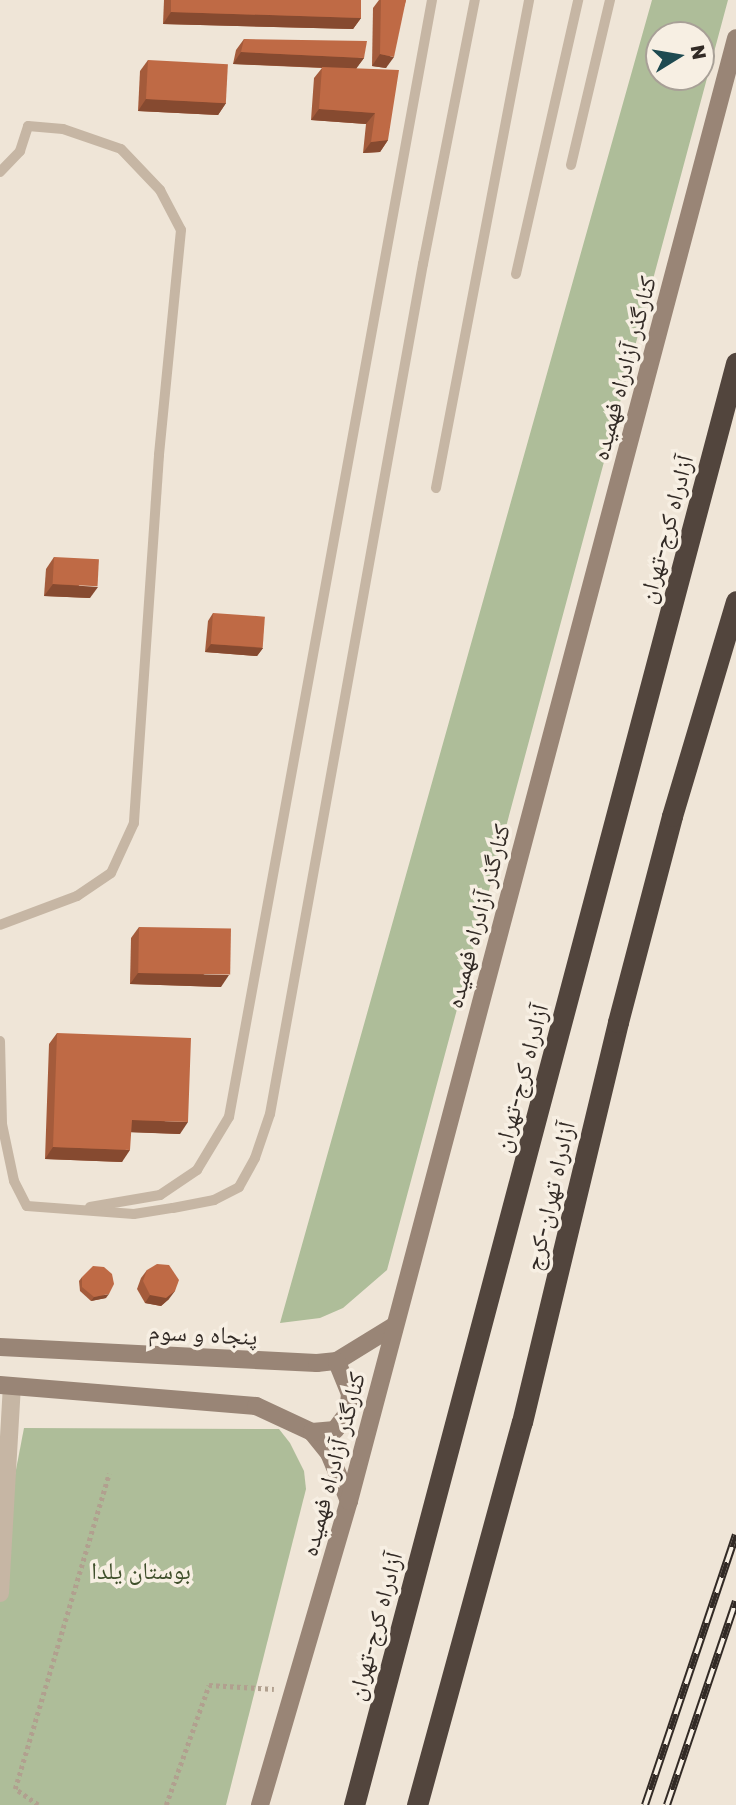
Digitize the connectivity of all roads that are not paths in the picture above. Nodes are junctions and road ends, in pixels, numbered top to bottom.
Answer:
1 (432, 0) edge
2 (475, 0) edge
3 (528, 0) edge
4 (578, 0) edge
5 (610, 0) edge
6 (736, 38) edge
7 (570, 165) dead end
8 (0, 172) edge
9 (516, 274) dead end
10 (736, 363) edge
11 (436, 488) dead end
12 (736, 601) edge
13 (0, 925) edge
14 (0, 1041) edge
15 (70, 1210) junction
16 (394, 1326) junction
17 (0, 1347) edge
18 (337, 1361) junction
19 (6, 1386) edge
20 (312, 1432) junction
21 (349, 1501) junction
22 (0, 1593) edge
23 (260, 1805) edge
24 (354, 1805) edge
25 (417, 1805) edge

1 - 15 lane
2 - 15 lane
3 - 11 lane
4 - 9 lane
5 - 7 lane
6 - 16 main road, کنارگذر آزادراه فهمیده
8 - 13 lane
10 - 24 highway, آزادراه کرج-تهران
12 - 25 highway, آزادراه تهران-کرج
14 - 15 lane
16 - 18 main road
16 - 21 main road, کنارگذر آزادراه فهمیده
17 - 18 main road, پنجاه و سوم
18 - 20 main road
19 - 20 main road
19 - 22 street
20 - 21 main road
21 - 23 main road, کنارگذر آزادراه فهمیده

